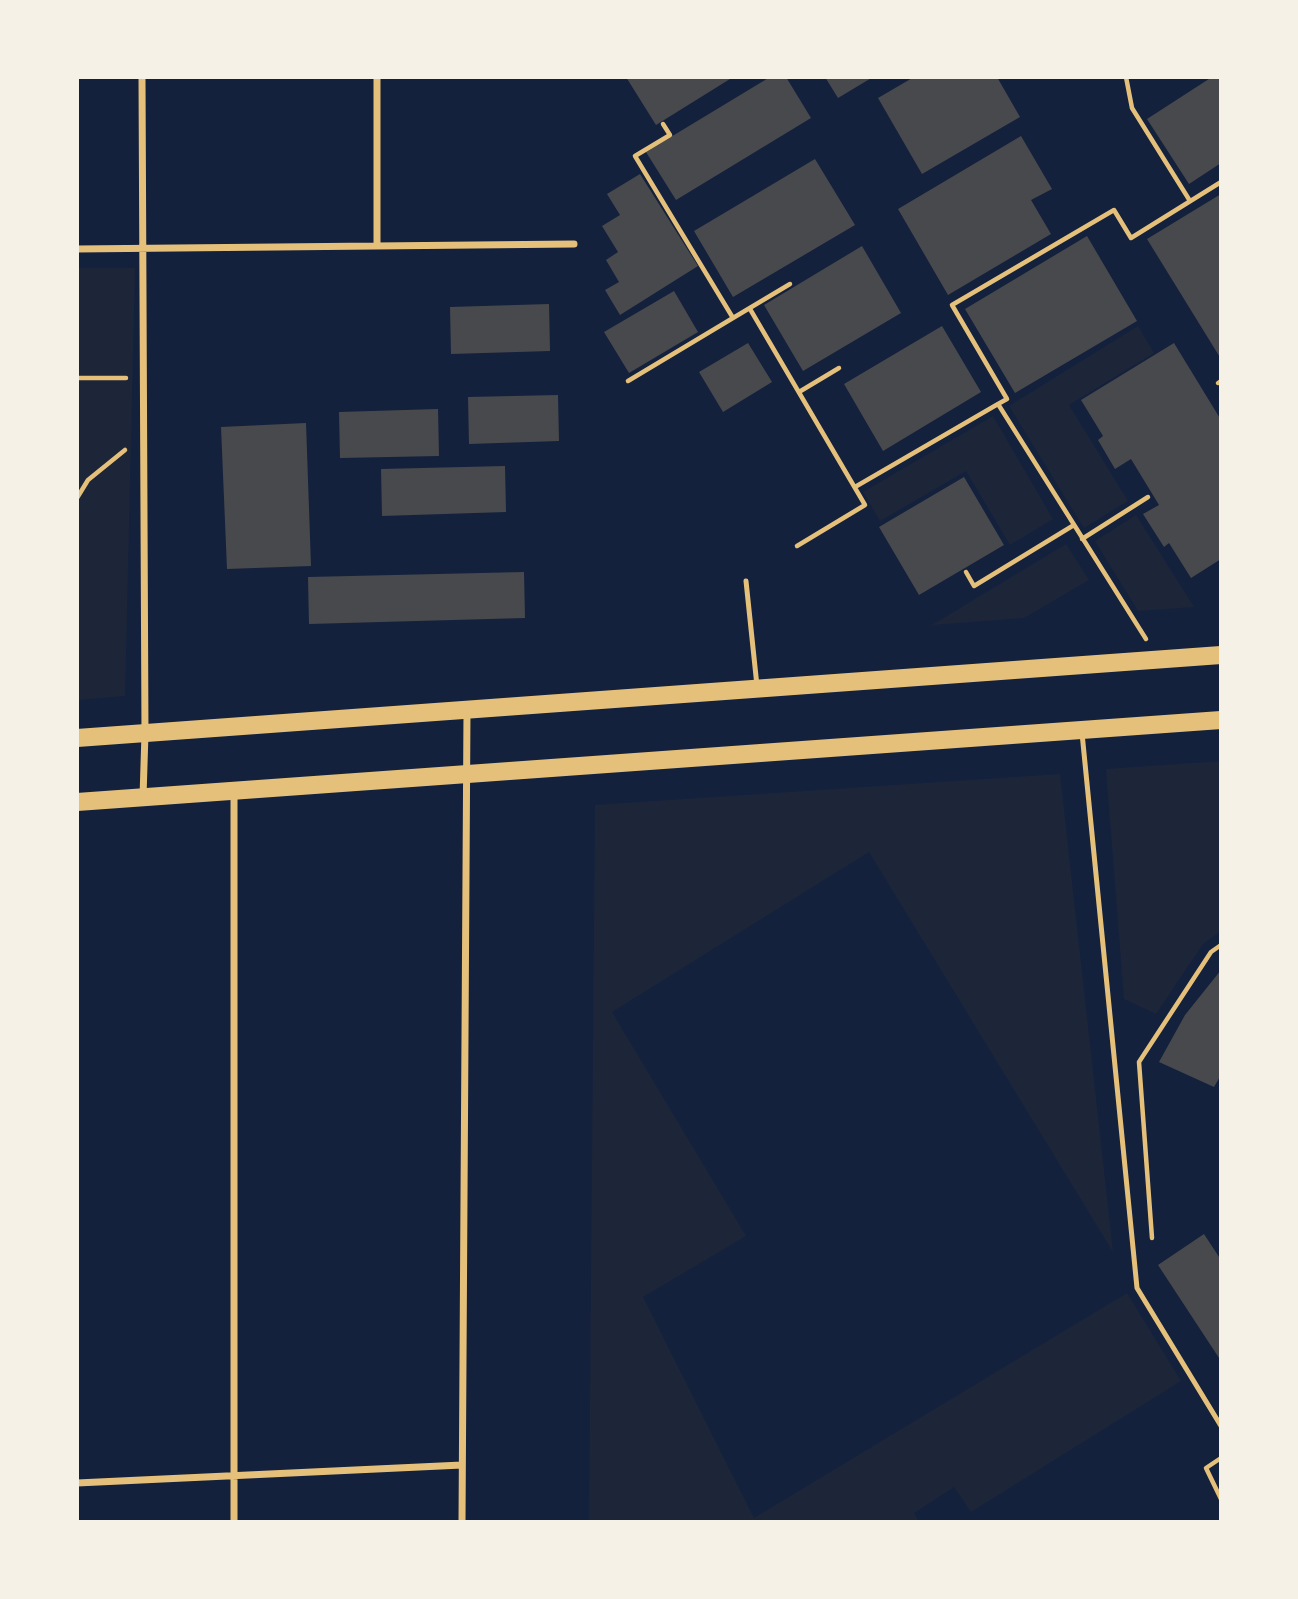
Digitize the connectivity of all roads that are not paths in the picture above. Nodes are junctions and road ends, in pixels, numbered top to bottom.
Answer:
1 (142, 77) edge
2 (377, 77) edge
3 (574, 244) dead end
4 (377, 246) junction
5 (143, 248) junction
6 (77, 249) edge
7 (747, 581) dead end
8 (1221, 655) edge
9 (758, 689) junction
10 (467, 710) junction
11 (1221, 720) edge
12 (1081, 730) junction
13 (145, 733) junction
14 (77, 738) edge
15 (468, 774) junction
16 (234, 791) junction
17 (143, 798) junction
18 (77, 802) edge
19 (1221, 1426) edge
20 (462, 1465) junction
21 (234, 1475) junction
22 (77, 1483) edge
23 (234, 1522) edge
24 (462, 1522) edge

1 - 5 street
2 - 4 street
3 - 4 street
4 - 5 street
5 - 6 street
5 - 13 street
7 - 9 lane
8 - 9 main road
9 - 10 main road
10 - 13 main road
10 - 15 street
11 - 12 main road
12 - 15 main road
12 - 19 lane
13 - 14 main road
13 - 17 street
15 - 16 main road
15 - 20 street
16 - 17 main road
16 - 21 street
17 - 18 main road
20 - 21 street
20 - 24 street
21 - 22 street
21 - 23 street

